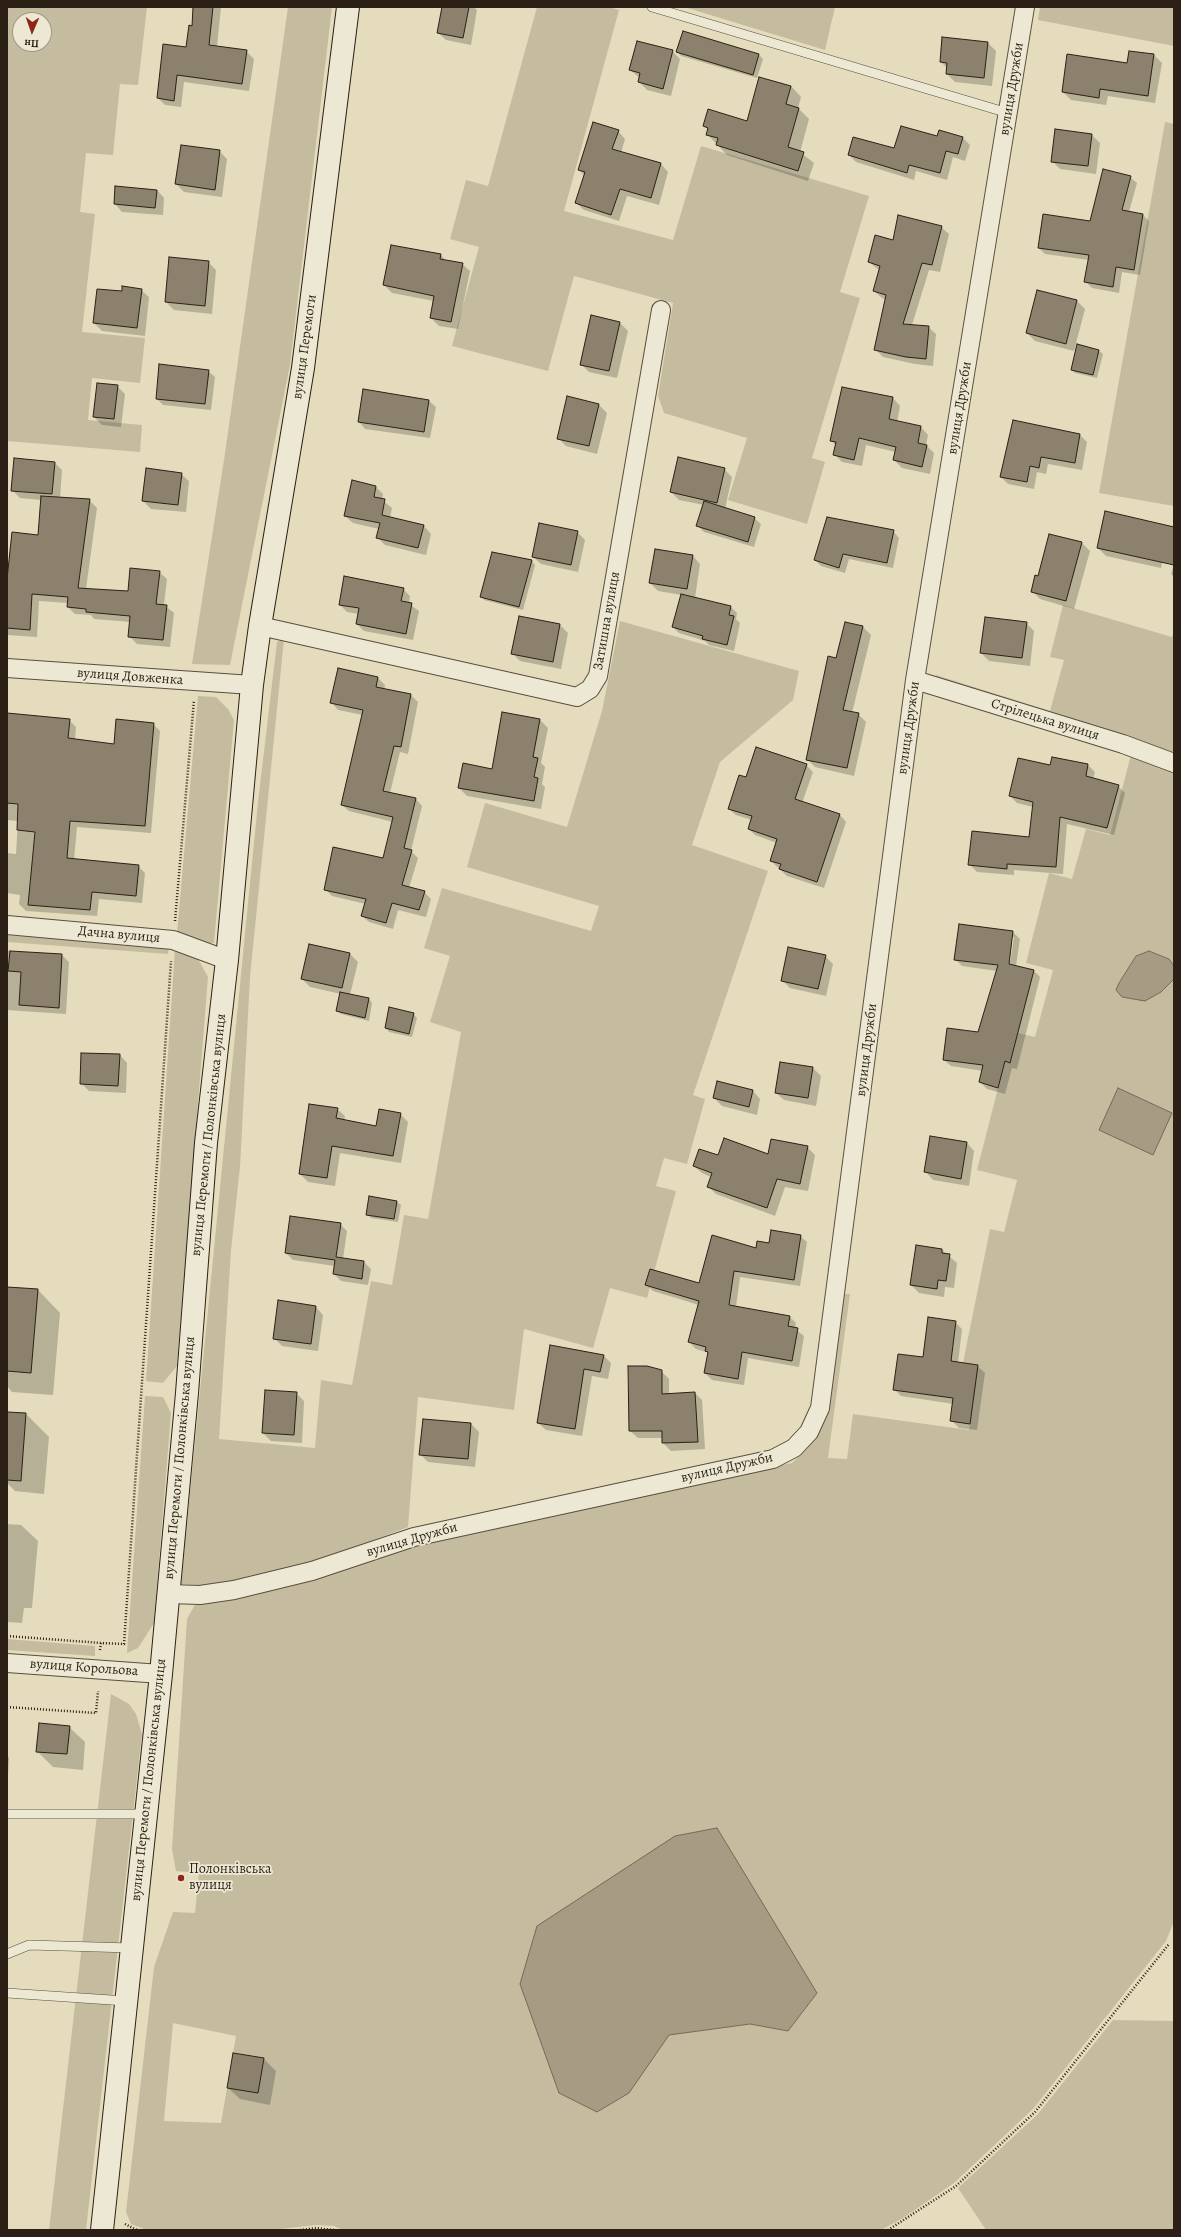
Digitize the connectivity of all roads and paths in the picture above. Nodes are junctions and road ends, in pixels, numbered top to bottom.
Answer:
1 (348, 7) edge
2 (652, 7) edge
3 (1025, 7) edge
4 (1008, 113) junction
5 (661, 310) dead end
6 (260, 626) junction
7 (7, 668) edge
8 (915, 680) junction
9 (196, 681) junction
10 (252, 685) junction
11 (1174, 763) edge
12 (7, 925) edge
13 (173, 940) junction
14 (227, 960) junction
15 (168, 1594) junction
16 (7, 1636) edge
17 (101, 1643) junction
18 (7, 1663) edge
19 (99, 1669) junction
20 (161, 1674) junction
21 (7, 1707) edge
22 (7, 1814) edge
23 (145, 1814) junction
24 (1169, 1944) dead end
25 (131, 1948) junction
26 (7, 1954) edge
27 (7, 1993) edge
28 (126, 2001) junction
29 (102, 2230) edge
30 (300, 2230) edge
31 (334, 2230) edge
32 (888, 2230) edge

1 - 6 main road, вулиця Перемоги
2 - 4 lane
3 - 4 street, вулиця Дружби
4 - 8 street, вулиця Дружби
5 - 6 street, Затишна вулиця
6 - 10 main road, вулиця Перемоги
7 - 9 street, вулиця Довженка
8 - 11 street, Стрілецька вулиця
8 - 15 street, вулиця Дружби
9 - 10 street, вулиця Довженка
9 - 13 path
10 - 14 main road, вулиця Перемоги / Полонківська вулиця
12 - 13 street, Дачна вулиця
13 - 14 street, Дачна вулиця
13 - 17 path
14 - 15 main road, вулиця Перемоги / Полонківська вулиця
15 - 20 main road, вулиця Перемоги / Полонківська вулиця
16 - 17 path
17 - 19 path
18 - 19 street, вулиця Корольова
19 - 20 street, вулиця Корольова
19 - 21 path
20 - 23 main road, вулиця Перемоги / Полонківська вулиця
22 - 23 lane
23 - 25 main road, вулиця Перемоги / Полонківська вулиця
24 - 32 path
25 - 26 lane
25 - 28 main road, вулиця Перемоги / Полонківська вулиця
27 - 28 lane
28 - 29 main road, вулиця Перемоги / Полонківська вулиця
30 - 31 path

